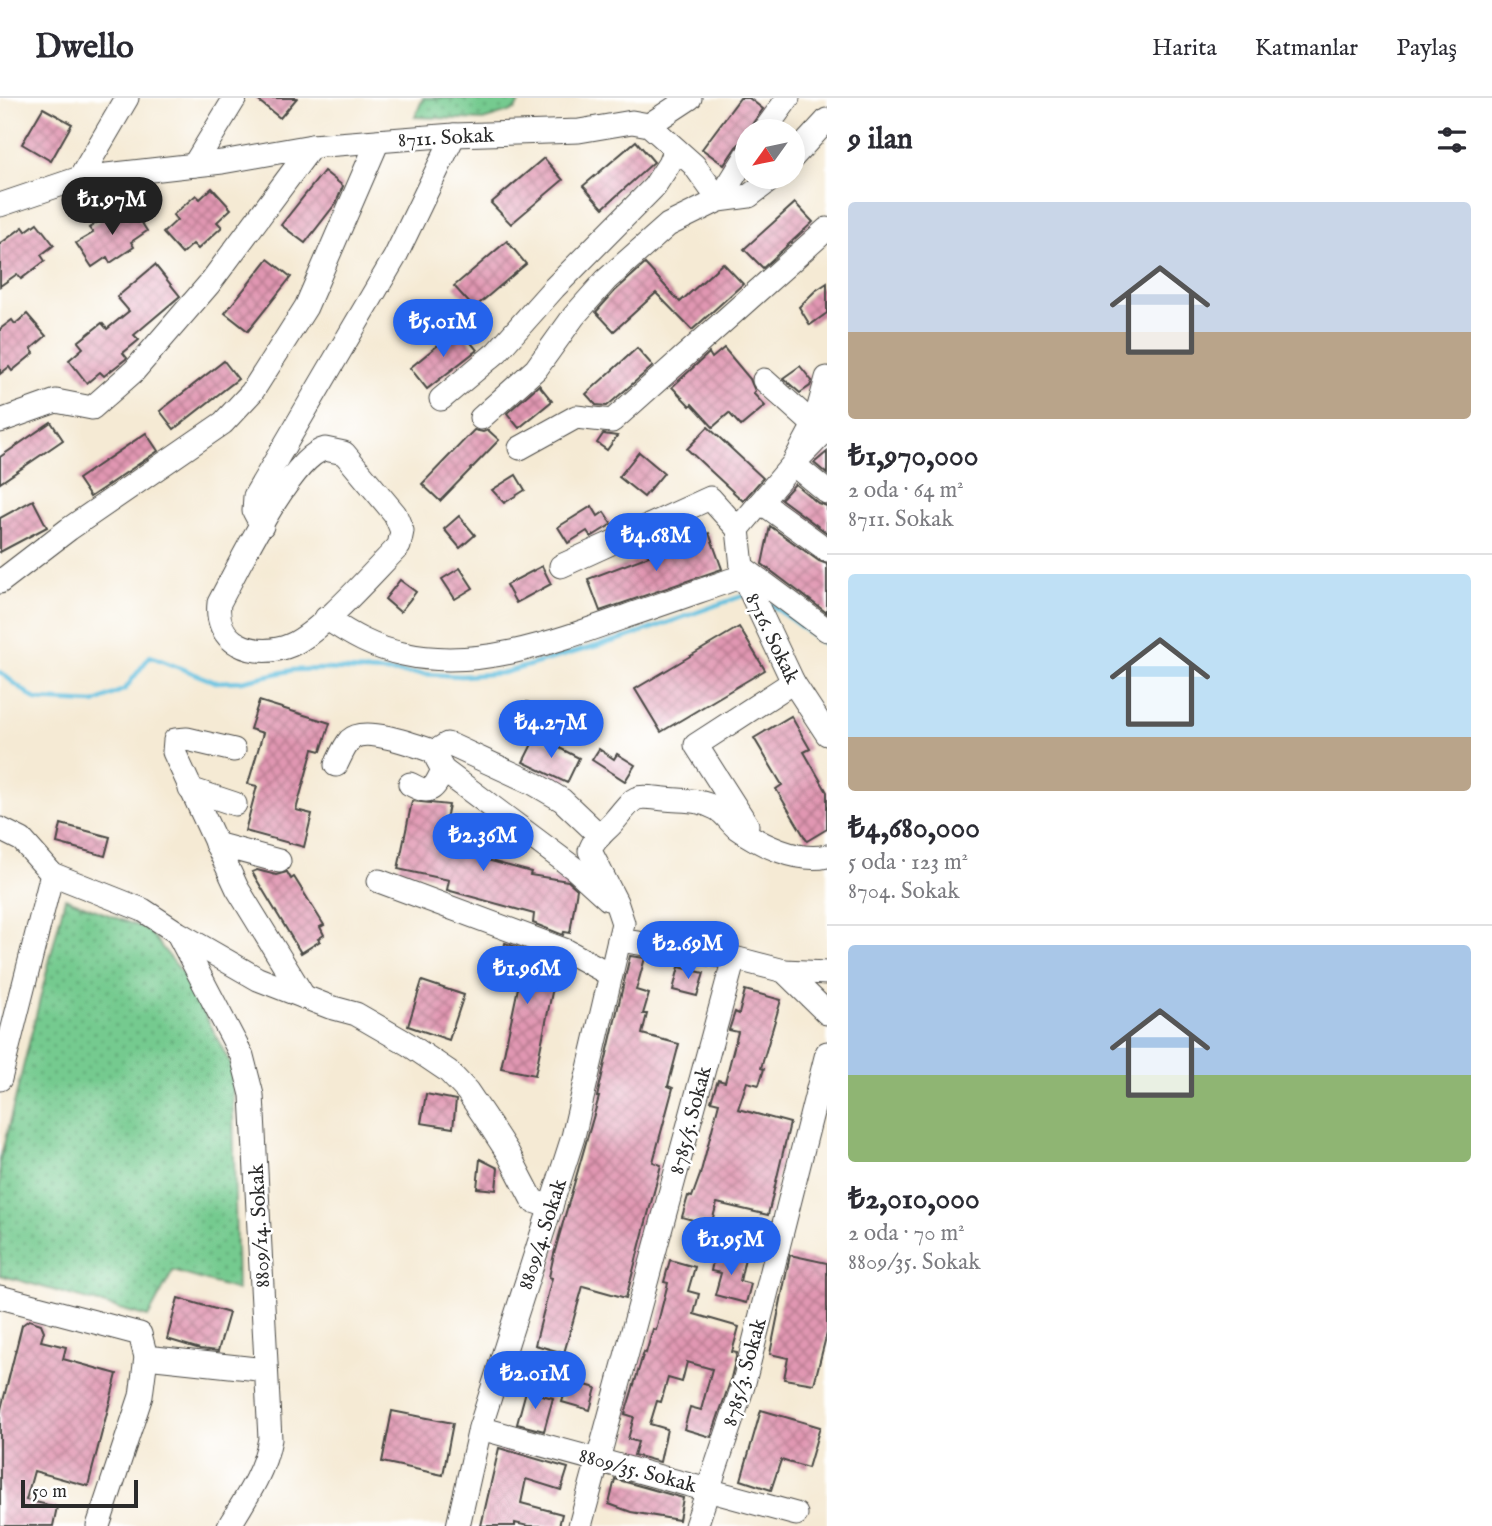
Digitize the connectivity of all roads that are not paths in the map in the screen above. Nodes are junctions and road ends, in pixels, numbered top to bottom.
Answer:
1 (127, 98) edge
2 (235, 98) edge
3 (690, 98) edge
4 (788, 98) edge
5 (773, 119) edge
6 (827, 120) edge
7 (649, 125) junction
8 (454, 135) junction
9 (378, 141) junction
10 (805, 144) edge
11 (312, 146) junction
12 (675, 149) junction
13 (194, 165) junction
14 (735, 174) edge
15 (80, 178) junction
16 (758, 189) edge
17 (719, 200) junction
18 (0, 205) edge
19 (827, 229) edge
20 (827, 378) edge
21 (764, 380) dead end
22 (441, 399) dead end
23 (481, 418) dead end
24 (0, 421) edge
25 (820, 427) edge
26 (520, 448) dead end
27 (793, 464) junction
28 (827, 492) edge
29 (761, 502) junction
30 (262, 526) junction
31 (738, 529) junction
32 (827, 550) edge
33 (561, 566) dead end
34 (743, 571) junction
35 (0, 582) edge
36 (326, 618) junction
37 (827, 630) edge
38 (793, 682) junction
39 (827, 734) edge
40 (234, 750) dead end
41 (440, 761) junction
42 (336, 765) dead end
43 (410, 784) dead end
44 (190, 789) junction
45 (235, 804) dead end
46 (0, 829) edge
47 (600, 835) junction
48 (756, 838) junction
49 (216, 844) junction
50 (827, 856) edge
51 (279, 860) dead end
52 (52, 874) junction
53 (379, 881) dead end
54 (618, 908) junction
55 (178, 933) junction
56 (619, 940) junction
57 (734, 958) junction
58 (785, 971) junction
59 (827, 973) edge
60 (611, 975) junction
61 (304, 997) junction
62 (827, 1013) edge
63 (827, 1053) edge
64 (0, 1079) edge
65 (551, 1208) junction
66 (0, 1297) edge
67 (146, 1357) junction
68 (266, 1370) junction
69 (480, 1429) junction
70 (596, 1460) junction
71 (708, 1489) junction
72 (796, 1514) dead end
73 (97, 1526) edge
74 (229, 1526) edge
75 (457, 1526) edge
76 (580, 1526) edge
77 (696, 1526) edge

1 - 15 street
2 - 13 street
3 - 7 street
4 - 5 street
6 - 10 street
7 - 8 street, 8711. Sokak
7 - 12 street
8 - 9 street, 8711. Sokak
8 - 30 street
9 - 11 street, 8711. Sokak
9 - 35 street
11 - 13 street, 8711. Sokak
11 - 24 street
12 - 17 street
12 - 22 street
13 - 15 street, 8711. Sokak
14 - 17 street
15 - 18 street, 8711. Sokak
16 - 17 street
17 - 23 street
19 - 26 street
20 - 25 street
21 - 25 street
25 - 27 street
27 - 28 street
27 - 29 street
29 - 31 street
29 - 32 street
30 - 36 street
30 - 36 street
31 - 33 street
31 - 34 street, 8716. Sokak
34 - 36 street
34 - 37 street
34 - 38 street, 8716. Sokak
38 - 39 street, 8716. Sokak
38 - 48 street
40 - 44 street
41 - 42 street
41 - 43 street
41 - 47 street
41 - 54 street
44 - 45 street
44 - 49 street
46 - 52 street
47 - 48 street
47 - 54 street
48 - 50 street
49 - 51 street
49 - 61 street
52 - 55 street
52 - 64 street
53 - 60 street
54 - 56 street, 8809/4. Sokak
55 - 61 street
55 - 68 street, 8809/14. Sokak
56 - 57 street
56 - 60 street, 8809/4. Sokak
57 - 58 street
57 - 70 street, 8785/5. Sokak
58 - 59 street
58 - 62 street
60 - 65 street, 8809/4. Sokak
61 - 65 street
63 - 71 street, 8785/3. Sokak
65 - 69 street, 8809/4. Sokak
66 - 67 street
67 - 68 street
67 - 73 street
68 - 74 street, 8809/14. Sokak
69 - 70 street, 8809/35. Sokak
69 - 75 street, 8809/4. Sokak
70 - 71 street, 8809/35. Sokak
70 - 76 street, 8785/5. Sokak
71 - 72 street, 8809/35. Sokak
71 - 77 street, 8785/3. Sokak

